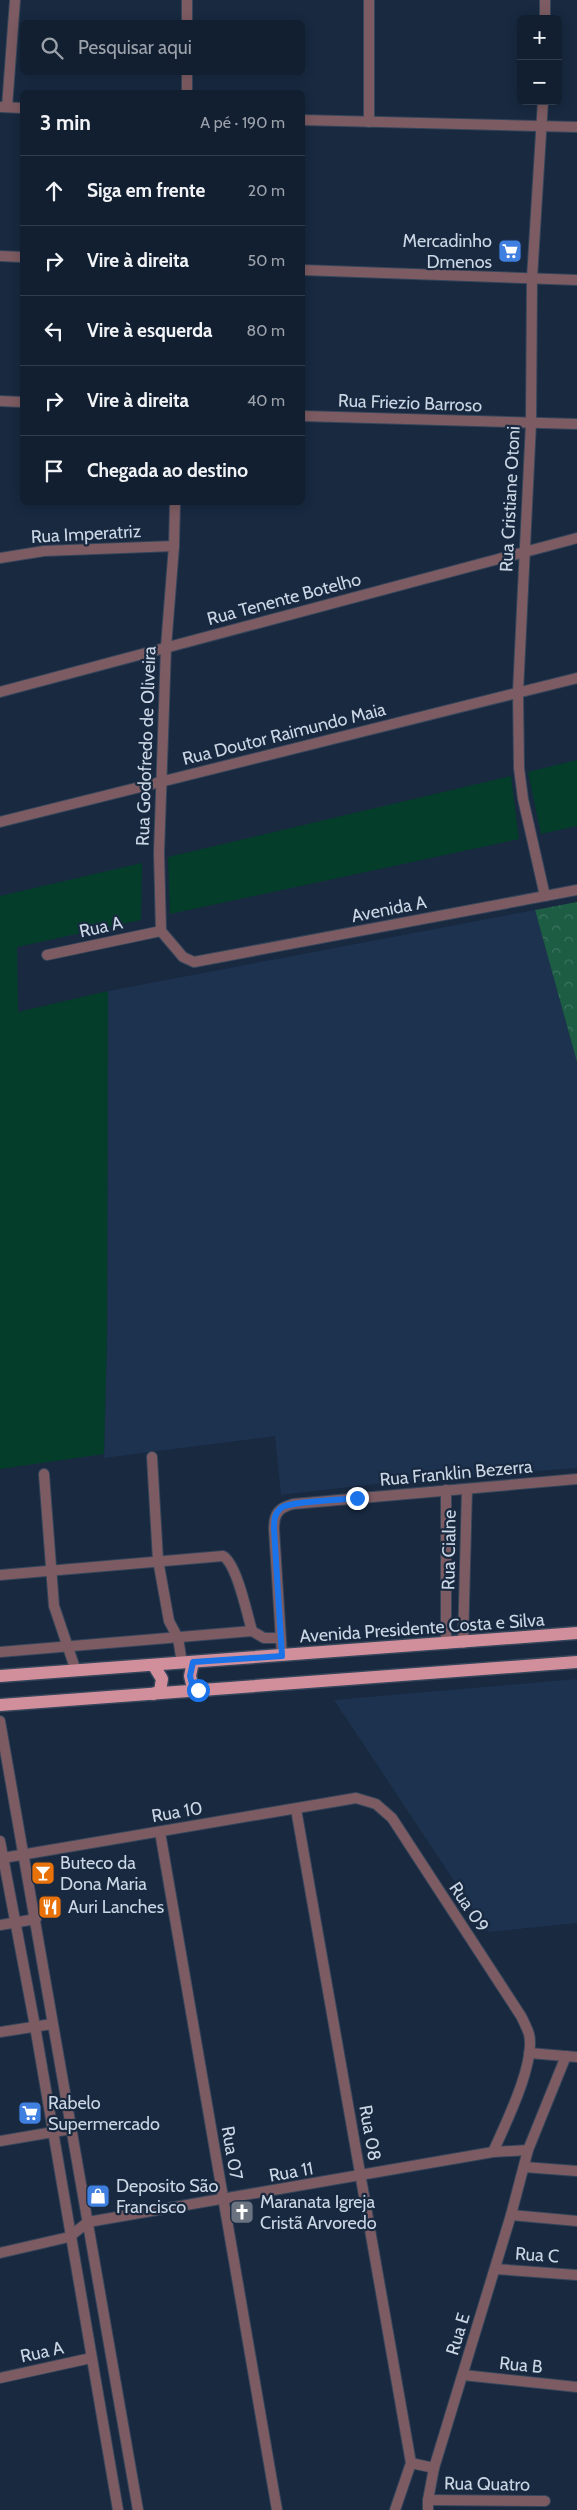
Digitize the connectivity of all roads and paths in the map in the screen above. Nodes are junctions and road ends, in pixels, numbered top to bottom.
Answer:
1 (15, 0) edge
2 (187, 0) edge
3 (369, 0) edge
4 (545, 0) edge
5 (545, 15) edge
6 (187, 20) edge
7 (187, 75) edge
8 (188, 90) edge
9 (543, 105) edge
10 (3, 107) edge
11 (20, 108) edge
12 (305, 120) edge
13 (369, 122) junction
14 (543, 126) junction
15 (577, 127) edge
16 (0, 256) edge
17 (20, 257) edge
18 (305, 270) edge
19 (532, 278) junction
20 (577, 280) edge
21 (0, 401) edge
22 (20, 402) edge
23 (305, 416) edge
24 (531, 423) junction
25 (577, 424) edge
26 (175, 505) edge
27 (577, 538) edge
28 (174, 546) junction
29 (524, 551) junction
30 (0, 558) edge
31 (166, 647) junction
32 (577, 678) edge
33 (0, 692) edge
34 (518, 692) junction
35 (162, 781) junction
36 (0, 822) edge
37 (577, 890) edge
38 (545, 896) junction
39 (161, 931) junction
40 (47, 955) dead end
41 (152, 1457) dead end
42 (44, 1474) dead end
43 (577, 1479) edge
44 (467, 1489) junction
45 (446, 1490) junction
46 (158, 1560) junction
47 (52, 1571) junction
48 (0, 1576) edge
49 (252, 1630) junction
50 (577, 1633) edge
51 (178, 1638) junction
52 (280, 1638) junction
53 (463, 1643) junction
54 (446, 1644) junction
55 (68, 1647) junction
56 (0, 1652) edge
57 (282, 1656) junction
58 (577, 1662) edge
59 (188, 1663) junction
60 (154, 1666) junction
61 (76, 1671) junction
62 (0, 1676) edge
63 (198, 1690) junction
64 (153, 1694) junction
65 (0, 1705) edge
66 (0, 1721) edge
67 (356, 1798) joint
68 (296, 1808) junction
69 (160, 1832) junction
70 (0, 1841) edge
71 (24, 1855) junction
72 (3, 1858) junction
73 (36, 1919) junction
74 (16, 1922) junction
75 (0, 1925) edge
76 (52, 2024) junction
77 (35, 2026) junction
78 (0, 2032) edge
79 (529, 2053) junction
80 (572, 2056) edge
81 (71, 2128) junction
82 (51, 2132) junction
83 (0, 2141) edge
84 (528, 2150) junction
85 (493, 2152) junction
86 (524, 2168) junction
87 (577, 2171) edge
88 (361, 2176) junction
89 (224, 2200) junction
90 (511, 2215) junction
91 (577, 2221) edge
92 (88, 2222) junction
93 (70, 2237) junction
94 (0, 2253) edge
95 (495, 2269) junction
96 (577, 2275) edge
97 (91, 2358) junction
98 (462, 2375) junction
99 (0, 2378) edge
100 (577, 2386) edge
101 (411, 2463) junction
102 (434, 2468) junction
103 (545, 2501) dead end
104 (428, 2505) edge
105 (118, 2510) edge
106 (138, 2510) edge
107 (277, 2510) edge
108 (394, 2510) edge

1 - 10 street
2 - 6 street
3 - 13 street
4 - 5 street
7 - 8 street
9 - 14 street, Rua Cristiane Otoni
10 - 11 street
12 - 13 street
13 - 14 street
14 - 15 street
14 - 19 street, Rua Cristiane Otoni
16 - 17 street
18 - 19 street
19 - 20 street
19 - 24 street, Rua Cristiane Otoni
21 - 22 street
23 - 24 street, Rua Friezio Barroso
24 - 25 street, Rua Friezio Barroso
24 - 29 street, Rua Cristiane Otoni
26 - 28 street, Rua Godofredo de Oliveira
27 - 29 street, Rua Tenente Botelho
28 - 30 street, Rua Imperatriz
28 - 31 street, Rua Godofredo de Oliveira
29 - 31 street, Rua Tenente Botelho
29 - 34 street, Rua Cristiane Otoni
31 - 33 street, Rua Tenente Botelho
31 - 35 street, Rua Godofredo de Oliveira
32 - 34 street, Rua Doutor Raimundo Maia
34 - 35 street, Rua Doutor Raimundo Maia
34 - 38 street, Rua Cristiane Otoni
35 - 36 street, Rua Doutor Raimundo Maia
35 - 39 street, Rua Godofredo de Oliveira
37 - 38 street, Avenida A
38 - 39 street, Avenida A
39 - 40 street, Rua A
41 - 46 street
42 - 47 street
43 - 44 street, Rua Franklin Bezerra
44 - 45 street, Rua Franklin Bezerra
44 - 53 street, Rua Cialne
45 - 52 street, Rua Franklin Bezerra
45 - 54 street, Rua Cialne
46 - 47 street
46 - 49 street
46 - 51 street
47 - 48 street
47 - 55 street
49 - 51 street
49 - 52 street
50 - 53 main road, Avenida Presidente Costa e Silva
51 - 55 street
51 - 59 street
52 - 57 street, Rua Franklin Bezerra
53 - 54 main road, Avenida Presidente Costa e Silva
54 - 57 main road, Avenida Presidente Costa e Silva
55 - 56 street
55 - 61 street
57 - 59 main road, Avenida Presidente Costa e Silva
58 - 63 main road
59 - 60 main road, Avenida Presidente Costa e Silva
59 - 63 main road
60 - 61 main road, Avenida Presidente Costa e Silva
60 - 64 main road
61 - 62 main road, Avenida Presidente Costa e Silva
63 - 64 main road
64 - 65 main road
66 - 71 street
67 - 68 street, Rua 10
67 - 79 street, Rua 09
68 - 69 street, Rua 10
68 - 88 street, Rua 08
69 - 71 street, Rua 10
69 - 89 street, Rua 07
70 - 72 street
71 - 72 street, Rua 10
71 - 73 street
72 - 74 street
73 - 74 street
73 - 76 street
74 - 75 street
74 - 77 street
76 - 77 street
76 - 81 street
77 - 78 street
77 - 82 street
79 - 80 street
79 - 85 street, Rua 09
80 - 84 street
81 - 82 street
81 - 92 street
82 - 83 street
82 - 93 street
84 - 85 street
84 - 86 street
85 - 88 street, Rua 11
86 - 87 street
86 - 90 street, Rua E
88 - 89 street, Rua 11
88 - 101 street, Rua 08
89 - 92 street, Rua 11
89 - 107 street, Rua 07
90 - 91 street
90 - 95 street, Rua E
92 - 93 street
92 - 106 street
93 - 94 street
93 - 97 street
95 - 96 street, Rua C
95 - 98 street, Rua E
97 - 99 street, Rua A
97 - 105 street
98 - 100 street, Rua B
98 - 102 street, Rua E
101 - 102 street
101 - 108 street
102 - 104 street, Rua E
103 - 104 street, Rua Quatro

